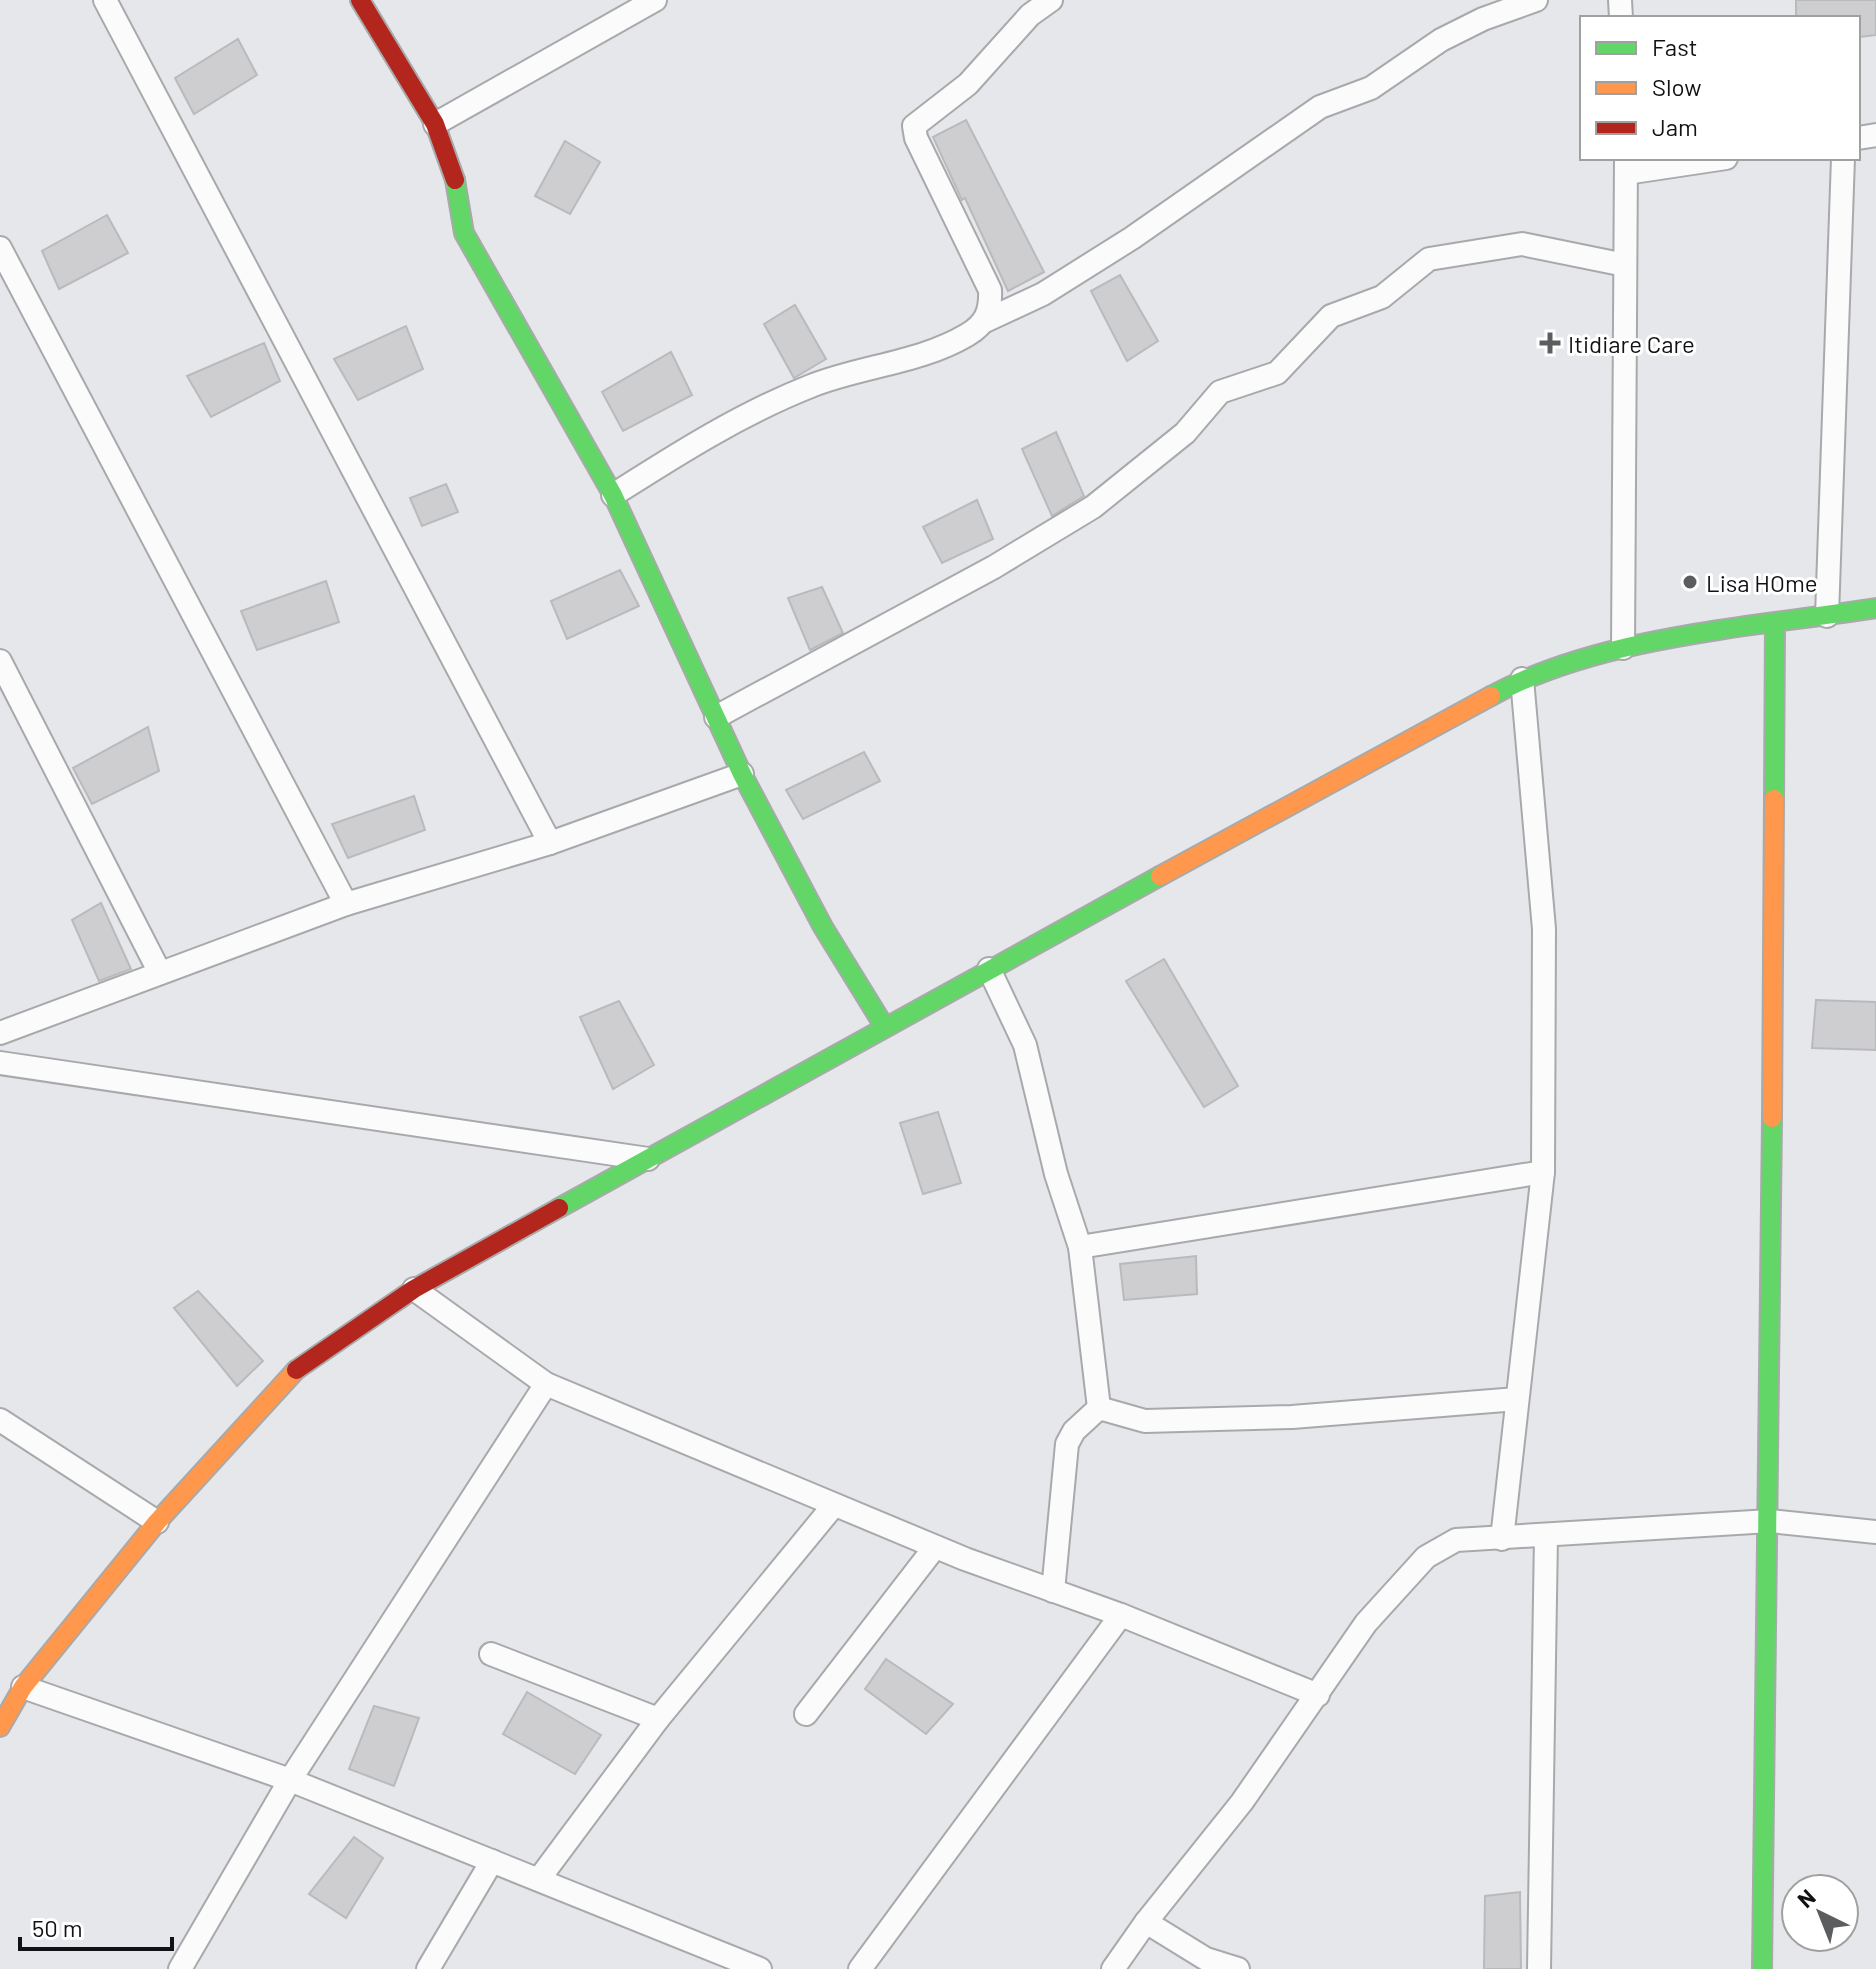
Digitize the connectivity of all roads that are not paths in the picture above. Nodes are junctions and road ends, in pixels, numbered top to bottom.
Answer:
1 (105, 0) edge
2 (360, 0) edge
3 (655, 0) edge
4 (1051, 0) edge
5 (1536, 0) edge
6 (435, 124) junction
7 (1697, 160) edge
8 (1843, 160) edge
9 (1626, 165) edge
10 (0, 248) edge
11 (1625, 265) junction
12 (985, 321) junction
13 (613, 495) junction
14 (1876, 608) edge
15 (1827, 616) junction
16 (1775, 623) junction
17 (1623, 648) junction
18 (0, 661) edge
19 (1522, 679) junction
20 (716, 717) junction
21 (742, 774) junction
22 (550, 843) junction
23 (346, 904) junction
24 (989, 969) junction
25 (160, 973) junction
26 (884, 1026) junction
27 (0, 1033) edge
28 (0, 1063) edge
29 (648, 1159) junction
30 (1543, 1172) junction
31 (1080, 1247) junction
32 (414, 1289) junction
33 (546, 1384) junction
34 (1517, 1399) junction
35 (1099, 1408) junction
36 (0, 1420) edge
37 (834, 1505) junction
38 (1770, 1521) junction
39 (157, 1522) junction
40 (1876, 1532) edge
41 (1546, 1536) junction
42 (1502, 1539) junction
43 (935, 1547) junction
44 (1053, 1591) junction
45 (1121, 1615) junction
46 (491, 1654) dead end
47 (23, 1687) junction
48 (1318, 1695) junction
49 (806, 1714) dead end
50 (658, 1719) junction
51 (0, 1727) edge
52 (290, 1780) junction
53 (492, 1861) junction
54 (539, 1879) junction
55 (1146, 1922) junction
56 (180, 1969) edge
57 (428, 1969) edge
58 (760, 1969) edge
59 (860, 1969) edge
60 (1113, 1969) edge
61 (1238, 1969) edge
62 (1539, 1969) edge
63 (1762, 1969) edge

1 - 22 street
2 - 6 street
3 - 6 street
4 - 12 street
5 - 12 street
6 - 13 street
7 - 9 street
8 - 15 street
9 - 11 street
10 - 23 street
11 - 17 street
11 - 20 street
12 - 13 street
13 - 20 street
14 - 15 street
15 - 16 street
16 - 17 street
16 - 38 street
17 - 19 street
18 - 25 street
19 - 24 street
19 - 30 street
20 - 21 street
21 - 22 street
21 - 26 street
22 - 23 street
23 - 25 street
24 - 26 street
24 - 31 street
25 - 27 street
26 - 29 street
28 - 29 street
29 - 32 street
30 - 31 street
30 - 34 street
31 - 35 street
32 - 33 street
32 - 39 street
33 - 37 street
33 - 52 street
34 - 35 street
34 - 42 street
35 - 44 street
36 - 39 street
37 - 43 street
37 - 50 street
38 - 40 street
38 - 41 street
38 - 63 street
39 - 47 street
41 - 42 street
41 - 62 street
42 - 48 street
43 - 44 street
43 - 49 street
44 - 45 street
45 - 48 street
45 - 59 street
46 - 50 street
47 - 51 street
47 - 52 street
48 - 55 street
50 - 54 street
52 - 53 street
52 - 56 street
53 - 54 street
53 - 57 street
54 - 58 street
55 - 60 street
55 - 61 street

